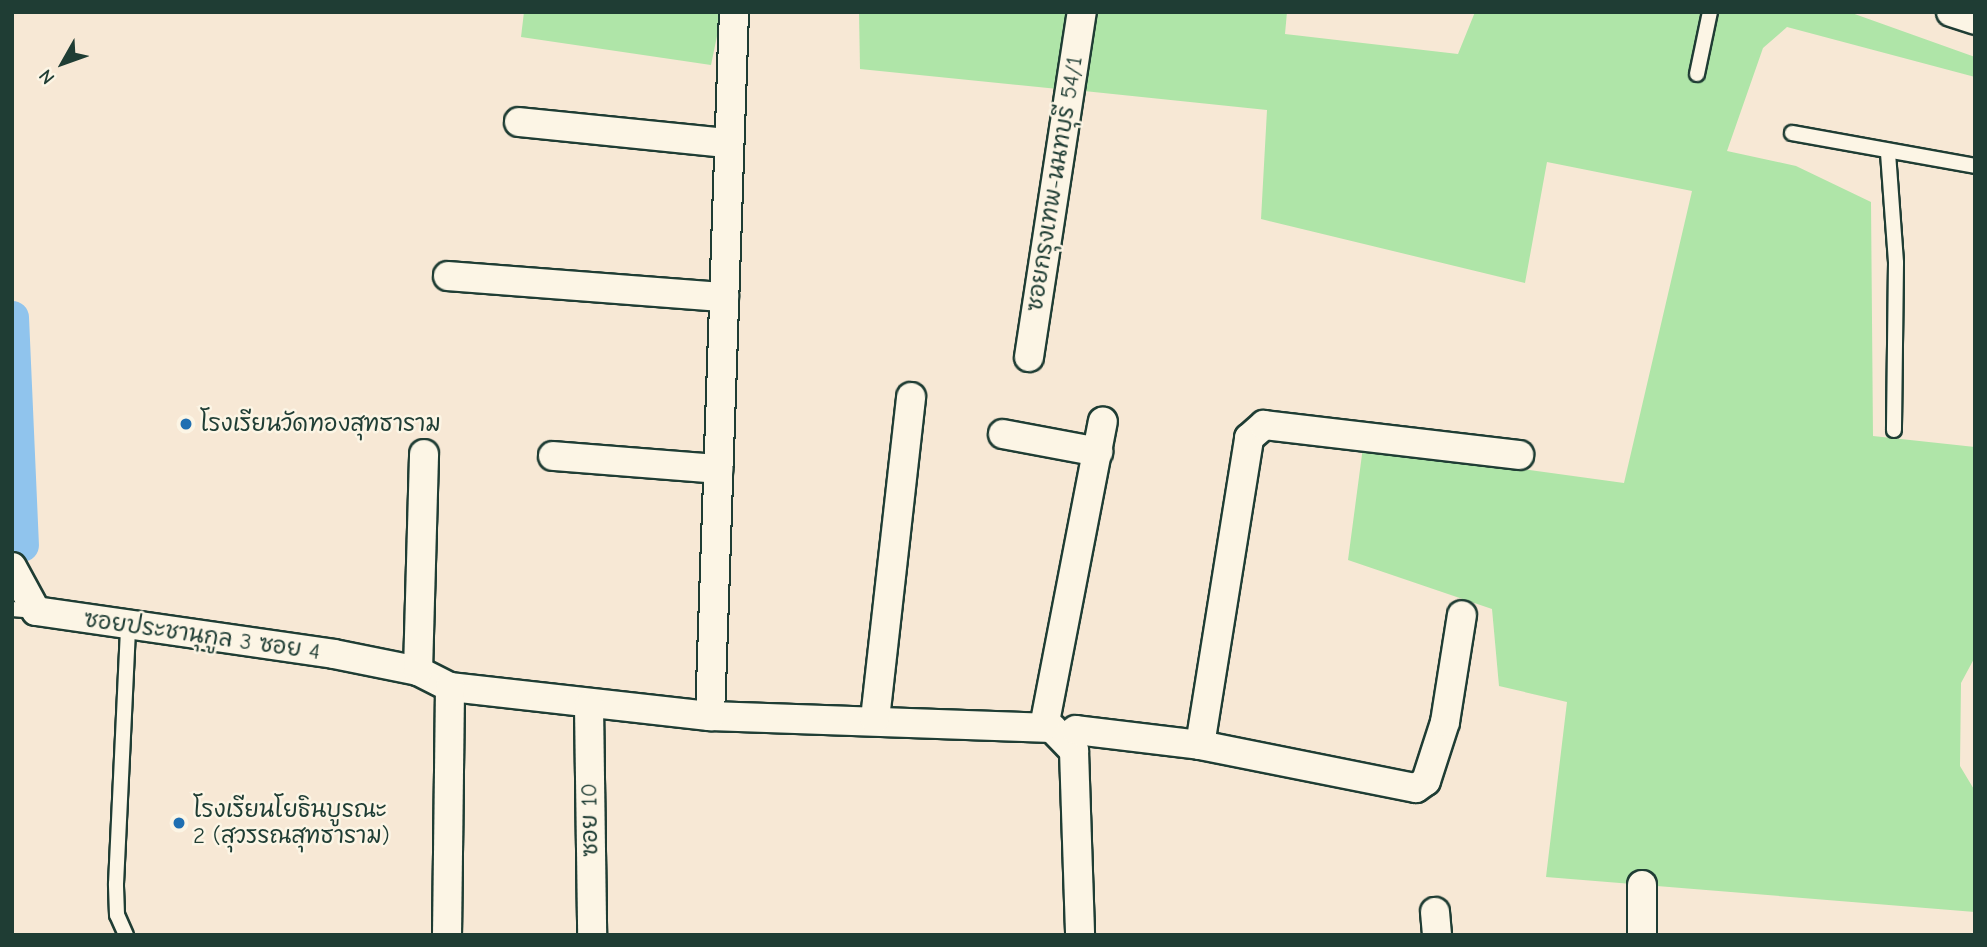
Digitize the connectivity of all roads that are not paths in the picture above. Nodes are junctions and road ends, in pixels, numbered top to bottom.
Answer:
1 (734, 12) edge
2 (1082, 12) edge
3 (1710, 12) edge
4 (1951, 12) edge
5 (1975, 20) edge
6 (1696, 74) dead end
7 (519, 122) dead end
8 (1792, 132) dead end
9 (727, 143) junction
10 (1888, 153) junction
11 (1975, 166) edge
12 (448, 276) dead end
13 (724, 297) junction
14 (1029, 357) dead end
15 (911, 397) dead end
16 (1103, 422) dead end
17 (1894, 430) dead end
18 (1003, 434) dead end
19 (1098, 452) junction
20 (424, 454) dead end
21 (1519, 455) dead end
22 (553, 456) dead end
23 (718, 468) junction
24 (12, 566) edge
25 (24, 610) edge
26 (1462, 615) dead end
27 (128, 628) junction
28 (418, 671) junction
29 (450, 687) junction
30 (589, 706) junction
31 (710, 716) junction
32 (875, 719) junction
33 (1055, 732) junction
34 (1199, 745) junction
35 (1642, 885) dead end
36 (126, 935) edge
37 (447, 935) edge
38 (592, 935) edge
39 (1080, 935) edge
40 (1642, 935) edge

1 - 9 street
2 - 14 street, ซอยกรุงเทพ-นนทบุรี 54/1
3 - 6 lane
4 - 5 street
7 - 9 street
8 - 10 lane
9 - 13 street
10 - 11 lane
10 - 17 lane
12 - 13 street
13 - 23 street
15 - 32 street
16 - 19 street
18 - 19 street
19 - 33 street
20 - 28 street
21 - 34 street
22 - 23 street
23 - 31 street
24 - 25 street, ซอยประชานุกูล 3 ซอย 4
25 - 27 street, ซอยประชานุกูล 3 ซอย 4
26 - 34 street, ซอยประชานุกูล 3 ซอย 4
27 - 28 street, ซอยประชานุกูล 3 ซอย 4
27 - 36 lane
28 - 29 street, ซอยประชานุกูล 3 ซอย 4
29 - 30 street, ซอยประชานุกูล 3 ซอย 4
29 - 37 street
30 - 31 street, ซอยประชานุกูล 3 ซอย 4
30 - 38 street, ซอย 10
31 - 32 street, ซอยประชานุกูล 3 ซอย 4
32 - 33 street, ซอยประชานุกูล 3 ซอย 4
33 - 34 street, ซอยประชานุกูล 3 ซอย 4
33 - 39 street
35 - 40 street

